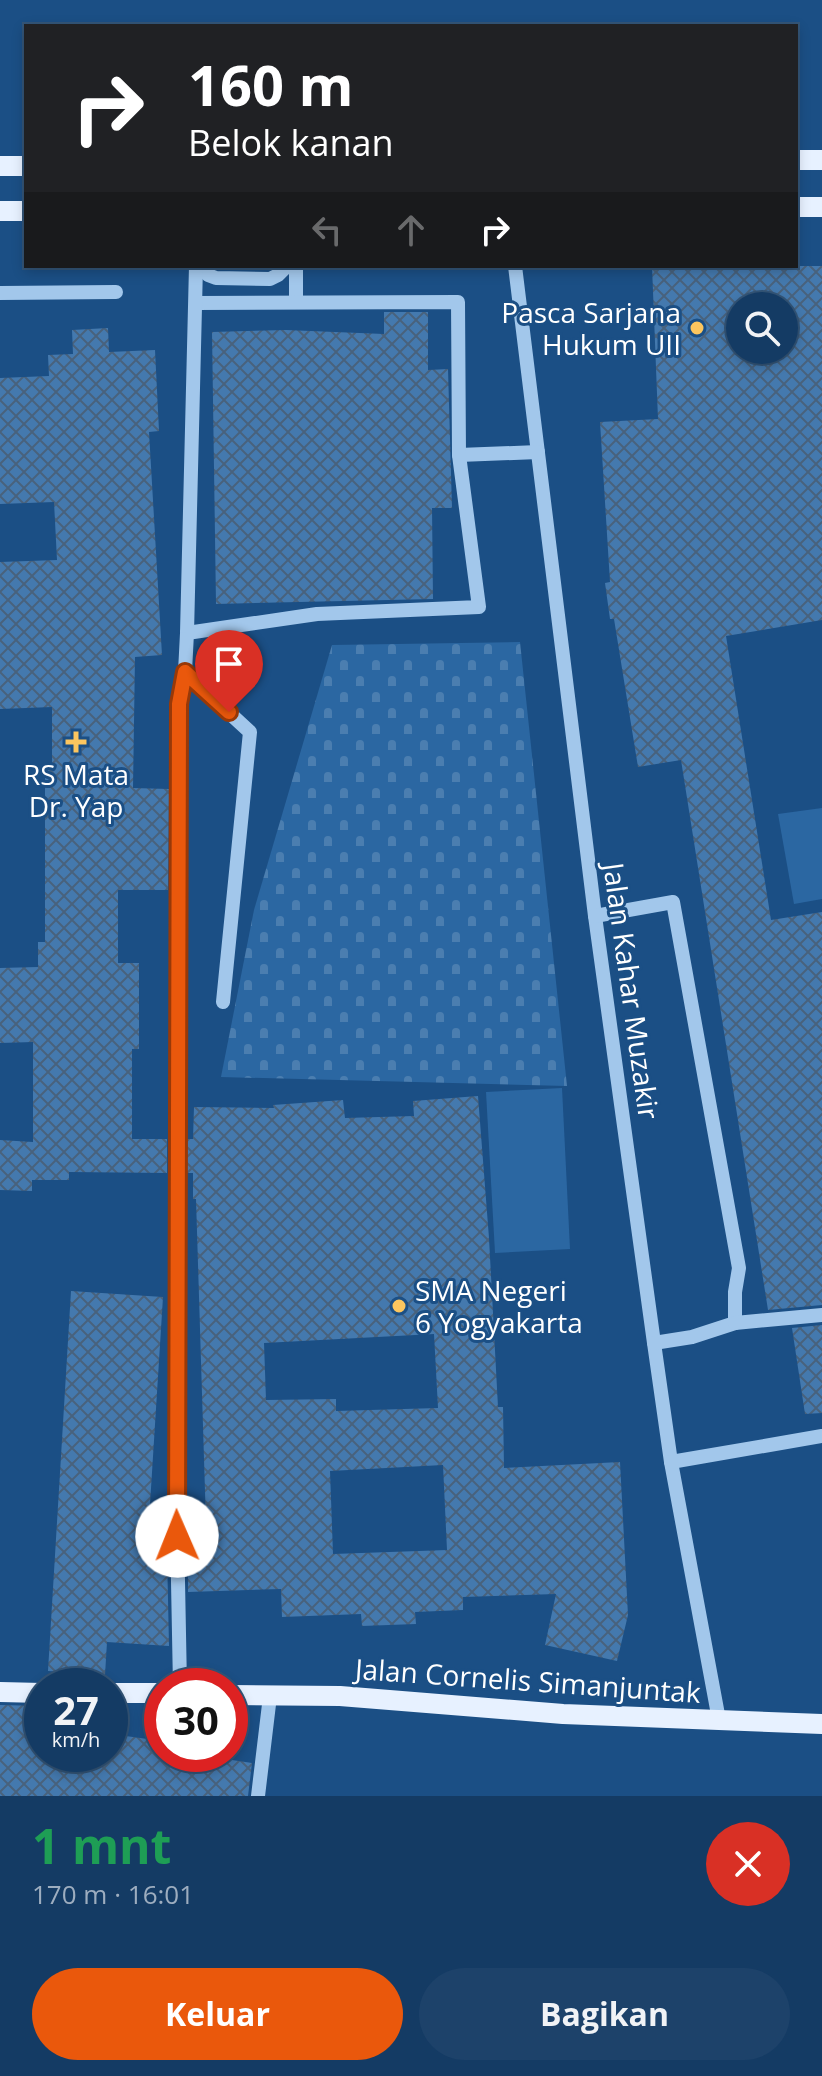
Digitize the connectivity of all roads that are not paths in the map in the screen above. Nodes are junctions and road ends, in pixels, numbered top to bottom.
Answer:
1 (798, 160) edge
2 (822, 160) edge
3 (0, 166) edge
4 (24, 166) edge
5 (798, 207) edge
6 (822, 207) edge
7 (0, 211) edge
8 (24, 211) edge
9 (198, 268) edge
10 (200, 268) edge
11 (285, 268) edge
12 (296, 268) edge
13 (515, 268) edge
14 (116, 292) dead end
15 (0, 293) edge
16 (296, 302) junction
17 (196, 303) junction
18 (538, 452) junction
19 (459, 455) junction
20 (187, 633) junction
21 (185, 672) junction
22 (595, 916) junction
23 (223, 1002) dead end
24 (822, 1315) edge
25 (735, 1323) junction
26 (654, 1343) junction
27 (822, 1436) edge
28 (671, 1462) junction
29 (180, 1668) edge
30 (0, 1692) edge
31 (24, 1693) edge
32 (248, 1695) edge
33 (270, 1696) junction
34 (719, 1720) junction
35 (822, 1724) edge
36 (258, 1796) edge

1 - 2 main road
3 - 4 main road
5 - 6 main road
7 - 8 main road
9 - 17 street
10 - 11 street
12 - 16 street
13 - 18 street, Jalan Kahar Muzakir
14 - 15 street
16 - 17 street
16 - 19 street
17 - 20 street
18 - 19 street
18 - 22 street, Jalan Kahar Muzakir
19 - 20 street
20 - 21 street
21 - 23 street
21 - 29 street
22 - 25 street
22 - 26 street, Jalan Kahar Muzakir
24 - 25 street
25 - 26 street
26 - 28 street, Jalan Kahar Muzakir
27 - 28 street
28 - 34 street, Jalan Kahar Muzakir
30 - 31 main road
32 - 33 main road, Jalan Cornelis Simanjuntak
33 - 34 main road, Jalan Cornelis Simanjuntak
33 - 36 street
34 - 35 main road, Jalan Cornelis Simanjuntak

